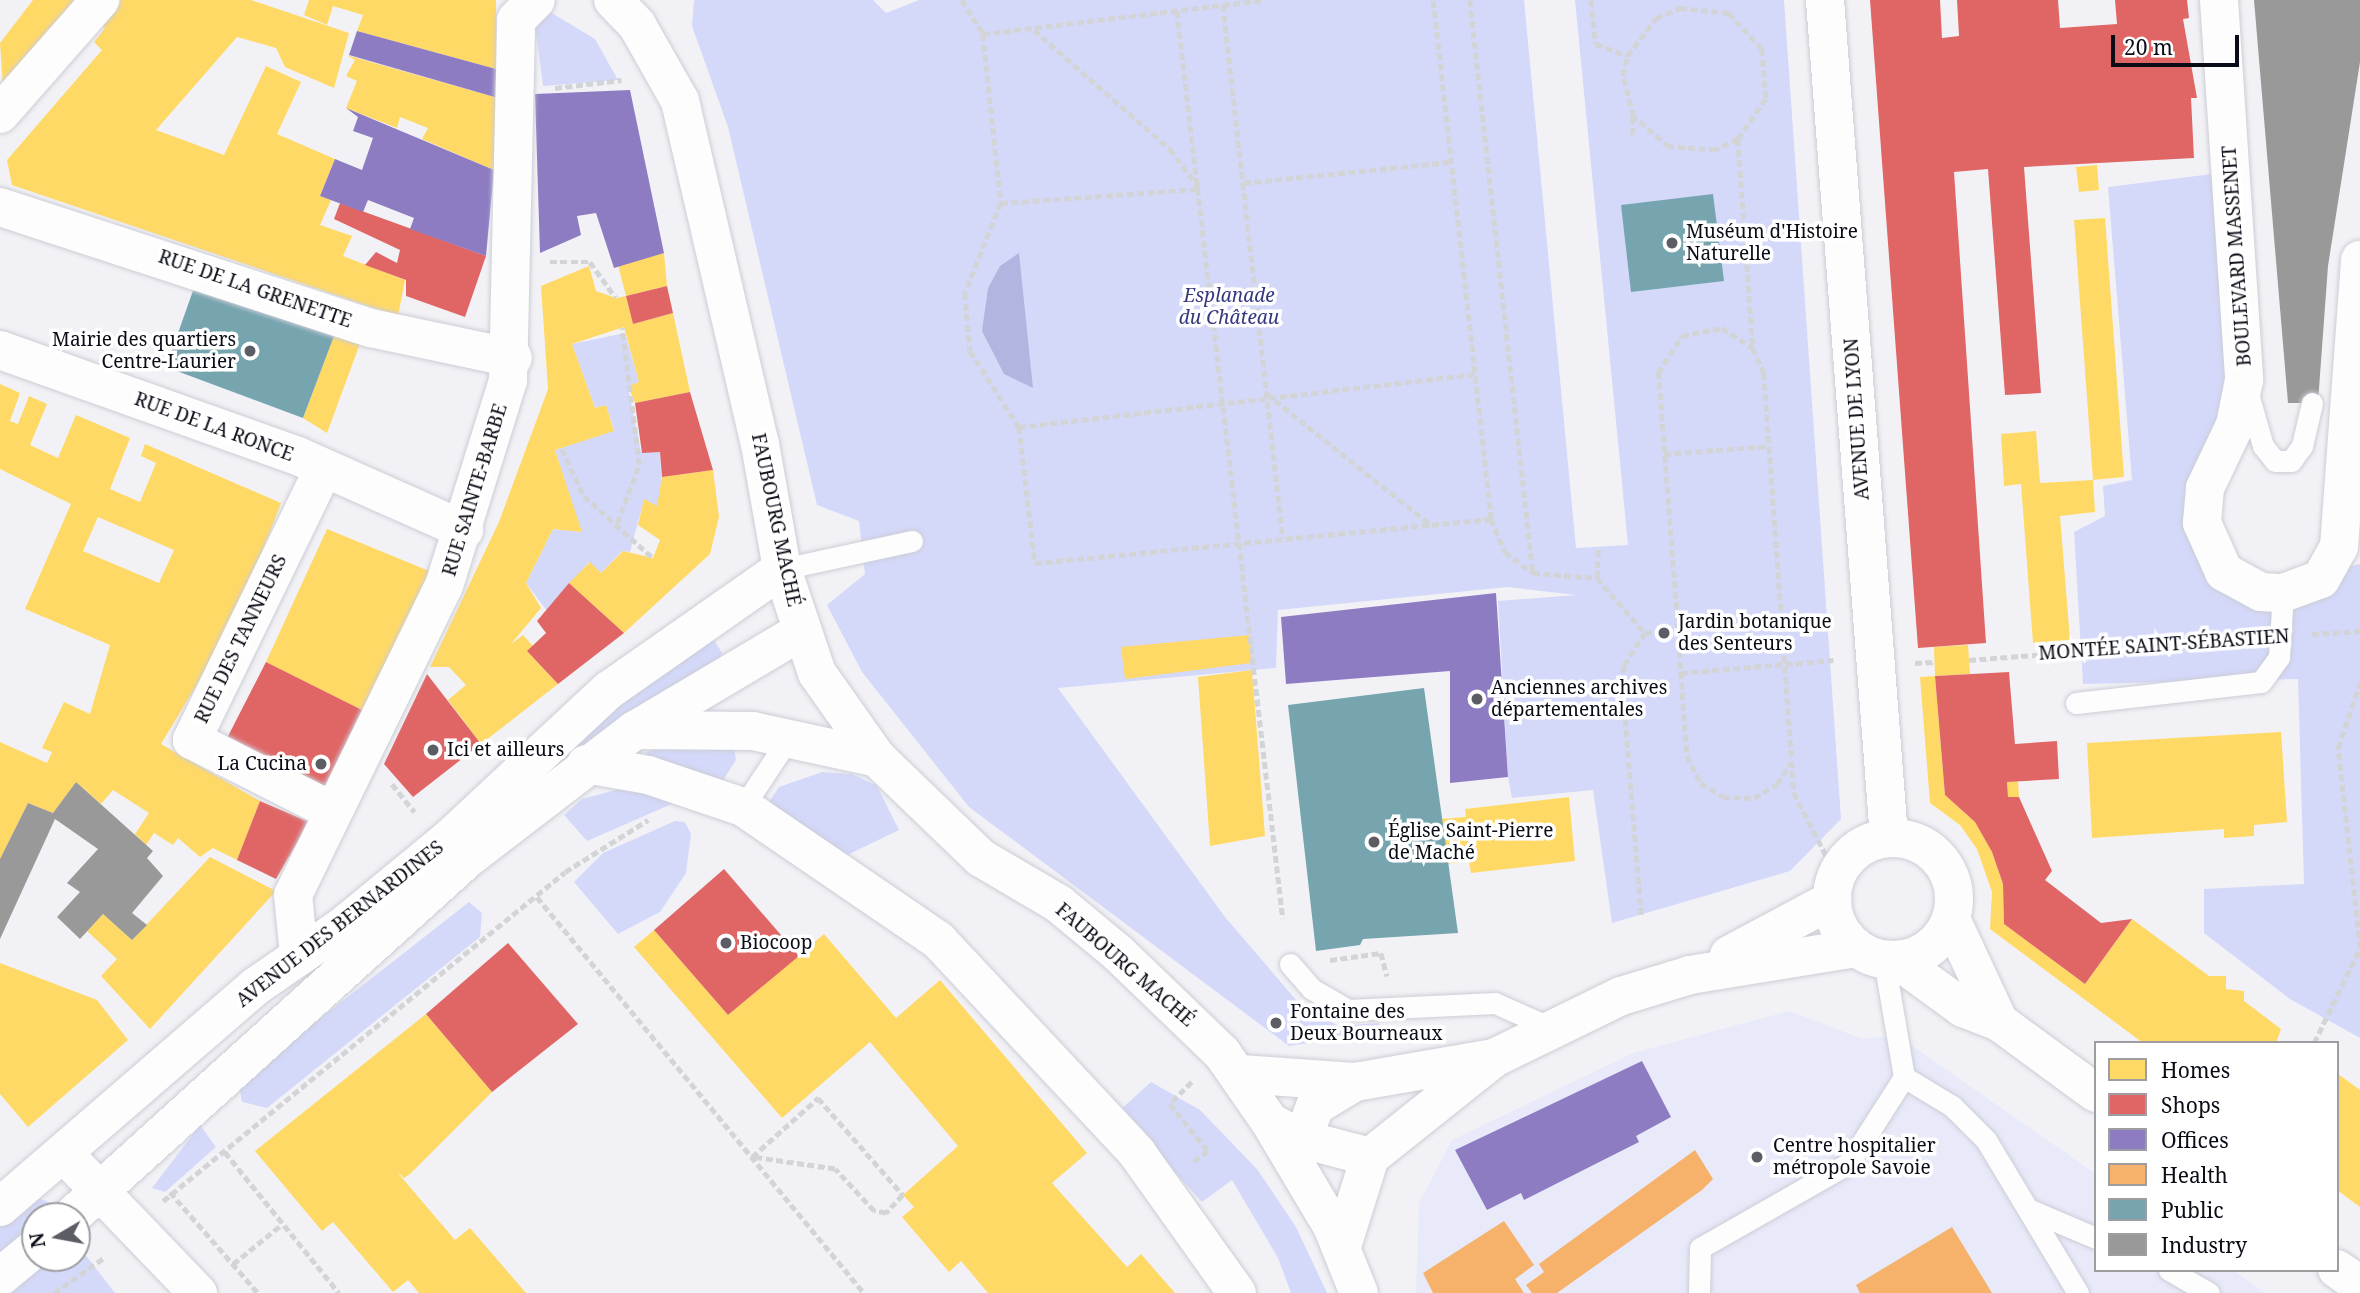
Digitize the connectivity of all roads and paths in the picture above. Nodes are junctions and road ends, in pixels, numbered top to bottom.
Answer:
1 (100, 0) edge
2 (536, 0) edge
3 (613, 0) edge
4 (961, 0) edge
5 (1265, 0) edge
6 (1433, 0) edge
7 (1470, 0) edge
8 (1591, 0) edge
9 (1825, 0) edge
10 (2219, 0) edge
11 (1223, 5) junction
12 (1177, 11) junction
13 (1033, 30) junction
14 (984, 34) junction
15 (1626, 56) junction
16 (0, 114) edge
17 (1633, 116) junction
18 (1633, 137) dead end
19 (1738, 139) junction
20 (1451, 162) junction
21 (1244, 184) junction
22 (1199, 189) junction
23 (1001, 203) junction
24 (0, 207) edge
25 (1843, 229) junction
26 (1745, 233) junction
27 (2360, 260) edge
28 (514, 266) junction
29 (616, 298) dead end
30 (622, 328) dead end
31 (1753, 348) junction
32 (0, 350) edge
33 (513, 358) junction
34 (1474, 374) junction
35 (2244, 380) junction
36 (1267, 394) junction
37 (1224, 400) junction
38 (2312, 403) dead end
39 (1019, 427) junction
40 (1769, 446) junction
41 (562, 449) dead end
42 (1664, 454) junction
43 (322, 472) junction
44 (1491, 519) junction
45 (617, 523) junction
46 (1430, 525) junction
47 (464, 530) junction
48 (1283, 537) junction
49 (912, 541) dead end
50 (1243, 542) junction
51 (1598, 547) dead end
52 (653, 558) dead end
53 (782, 569) junction
54 (1533, 573) junction
55 (1597, 578) junction
56 (2283, 593) junction
57 (1678, 630) junction
58 (2360, 631) edge
59 (800, 632) junction
60 (1646, 633) junction
61 (2283, 637) junction
62 (1969, 660) dead end
63 (1787, 664) junction
64 (1681, 673) junction
65 (2360, 683) edge
66 (2076, 703) dead end
67 (635, 730) junction
68 (790, 736) junction
69 (877, 758) junction
70 (1791, 762) junction
71 (586, 764) junction
72 (706, 795) junction
73 (743, 807) junction
74 (332, 811) junction
75 (1889, 837) junction
76 (1834, 887) junction
77 (537, 897) junction
78 (1641, 915) dead end
79 (1283, 919) dead end
80 (1951, 919) junction
81 (299, 954) junction
82 (1879, 956) junction
83 (1290, 964) joint
84 (1387, 975) dead end
85 (1690, 975) junction
86 (1999, 1022) junction
87 (1549, 1027) junction
88 (2315, 1041) edge
89 (1494, 1058) junction
90 (1241, 1074) junction
91 (1905, 1077) junction
92 (1355, 1082) junction
93 (2094, 1092) edge
94 (1170, 1104) dead end
95 (1291, 1145) junction
96 (225, 1152) junction
97 (65, 1155) junction
98 (752, 1157) junction
99 (1370, 1157) junction
100 (1180, 1160) dead end
101 (170, 1192) junction
102 (85, 1202) edge
103 (88, 1202) edge
104 (0, 1206) edge
105 (91, 1207) edge
106 (2030, 1210) junction
107 (281, 1225) junction
108 (139, 1233) junction
109 (2094, 1237) edge
110 (1342, 1246) junction
111 (21, 1259) edge
112 (233, 1264) junction
113 (2339, 1270) edge
114 (2172, 1272) edge
115 (2, 1275) edge
116 (211, 1283) edge
117 (2360, 1285) edge
118 (54, 1293) edge
119 (258, 1293) edge
120 (339, 1293) edge
121 (864, 1293) edge
122 (1237, 1293) edge
123 (1359, 1293) edge
124 (1699, 1293) edge
125 (2078, 1293) edge
126 (2209, 1293) edge

1 - 16 street
2 - 28 street, RUE SAINTE-BARBE
3 - 53 street, FAUBOURG MACHÉ
4 - 14 path
5 - 11 path
6 - 20 path
7 - 54 path
8 - 15 path
9 - 25 street, AVENUE DE LYON
10 - 35 street, BOULEVARD MASSENET
11 - 12 path
11 - 21 path
12 - 13 path
12 - 22 path
13 - 14 path
13 - 22 path
14 - 23 path
15 - 17 path
15 - 19 path
17 - 18 path
17 - 19 path
19 - 26 path
20 - 21 path
20 - 34 path
21 - 36 path
22 - 23 path
22 - 37 path
23 - 39 path
24 - 33 street, RUE DE LA GRENETTE
25 - 26 path
25 - 75 street, AVENUE DE LYON
26 - 31 path
27 - 56 street
28 - 29 path
28 - 33 street, RUE SAINTE-BARBE
30 - 45 path
31 - 40 path
31 - 42 path
32 - 43 street, RUE DE LA RONCE
33 - 47 street, RUE SAINTE-BARBE
34 - 36 path
34 - 44 path
35 - 38 lane
35 - 56 street, BOULEVARD MASSENET
36 - 37 path
36 - 46 path
36 - 48 path
37 - 39 path
37 - 50 path
39 - 50 path
40 - 42 path
40 - 63 path
41 - 45 path
42 - 57 path
43 - 47 street, RUE DE LA RONCE
43 - 74 street, RUE DES TANNEURS
44 - 46 path
44 - 54 path
45 - 52 path
46 - 48 path
47 - 74 street, RUE SAINTE-BARBE
48 - 50 path
49 - 53 lane
50 - 79 path
51 - 55 path
53 - 59 street, FAUBOURG MACHÉ
53 - 81 street, AVENUE DES BERNARDINES
54 - 55 path
55 - 60 path
56 - 61 lane
57 - 60 path
57 - 64 path
58 - 61 path, MONTÉE SAINT-SÉBASTIEN
59 - 67 street, AVENUE DES BERNARDINES
59 - 69 street, FAUBOURG MACHÉ
60 - 78 path
61 - 62 path, MONTÉE SAINT-SÉBASTIEN
61 - 66 lane
63 - 64 path
63 - 70 path
64 - 70 path
65 - 88 path
67 - 68 street
67 - 71 street, AVENUE DES BERNARDINES
68 - 69 street
68 - 73 lane
69 - 90 street, FAUBOURG MACHÉ
70 - 76 path
71 - 72 street
71 - 103 street, AVENUE DES BERNARDINES
72 - 73 street
72 - 77 path
73 - 122 street
74 - 81 street, RUE SAINTE-BARBE
75 - 76 street
75 - 80 street
76 - 82 street
76 - 85 street
77 - 96 path
77 - 98 path
80 - 82 street
80 - 86 street
81 - 97 street, AVENUE DES BERNARDINES
82 - 85 street
82 - 86 street
82 - 91 lane
83 - 84 path
83 - 87 lane
85 - 87 street
86 - 93 street
87 - 89 street
89 - 92 street
89 - 99 street
90 - 92 street
90 - 95 street, FAUBOURG MACHÉ
91 - 106 lane
91 - 124 lane
92 - 95 street
94 - 100 path
95 - 99 street
95 - 110 street, FAUBOURG MACHÉ
96 - 101 path
96 - 107 path
97 - 102 street
97 - 104 street, AVENUE DES BERNARDINES
98 - 98 path
98 - 121 path
99 - 110 street
101 - 108 path
101 - 112 path
105 - 108 street
106 - 109 lane
106 - 125 lane
107 - 112 path
107 - 120 path
108 - 116 street
108 - 118 path
110 - 123 street, FAUBOURG MACHÉ
111 - 115 street
112 - 116 path
112 - 119 path
113 - 117 street
114 - 126 lane

